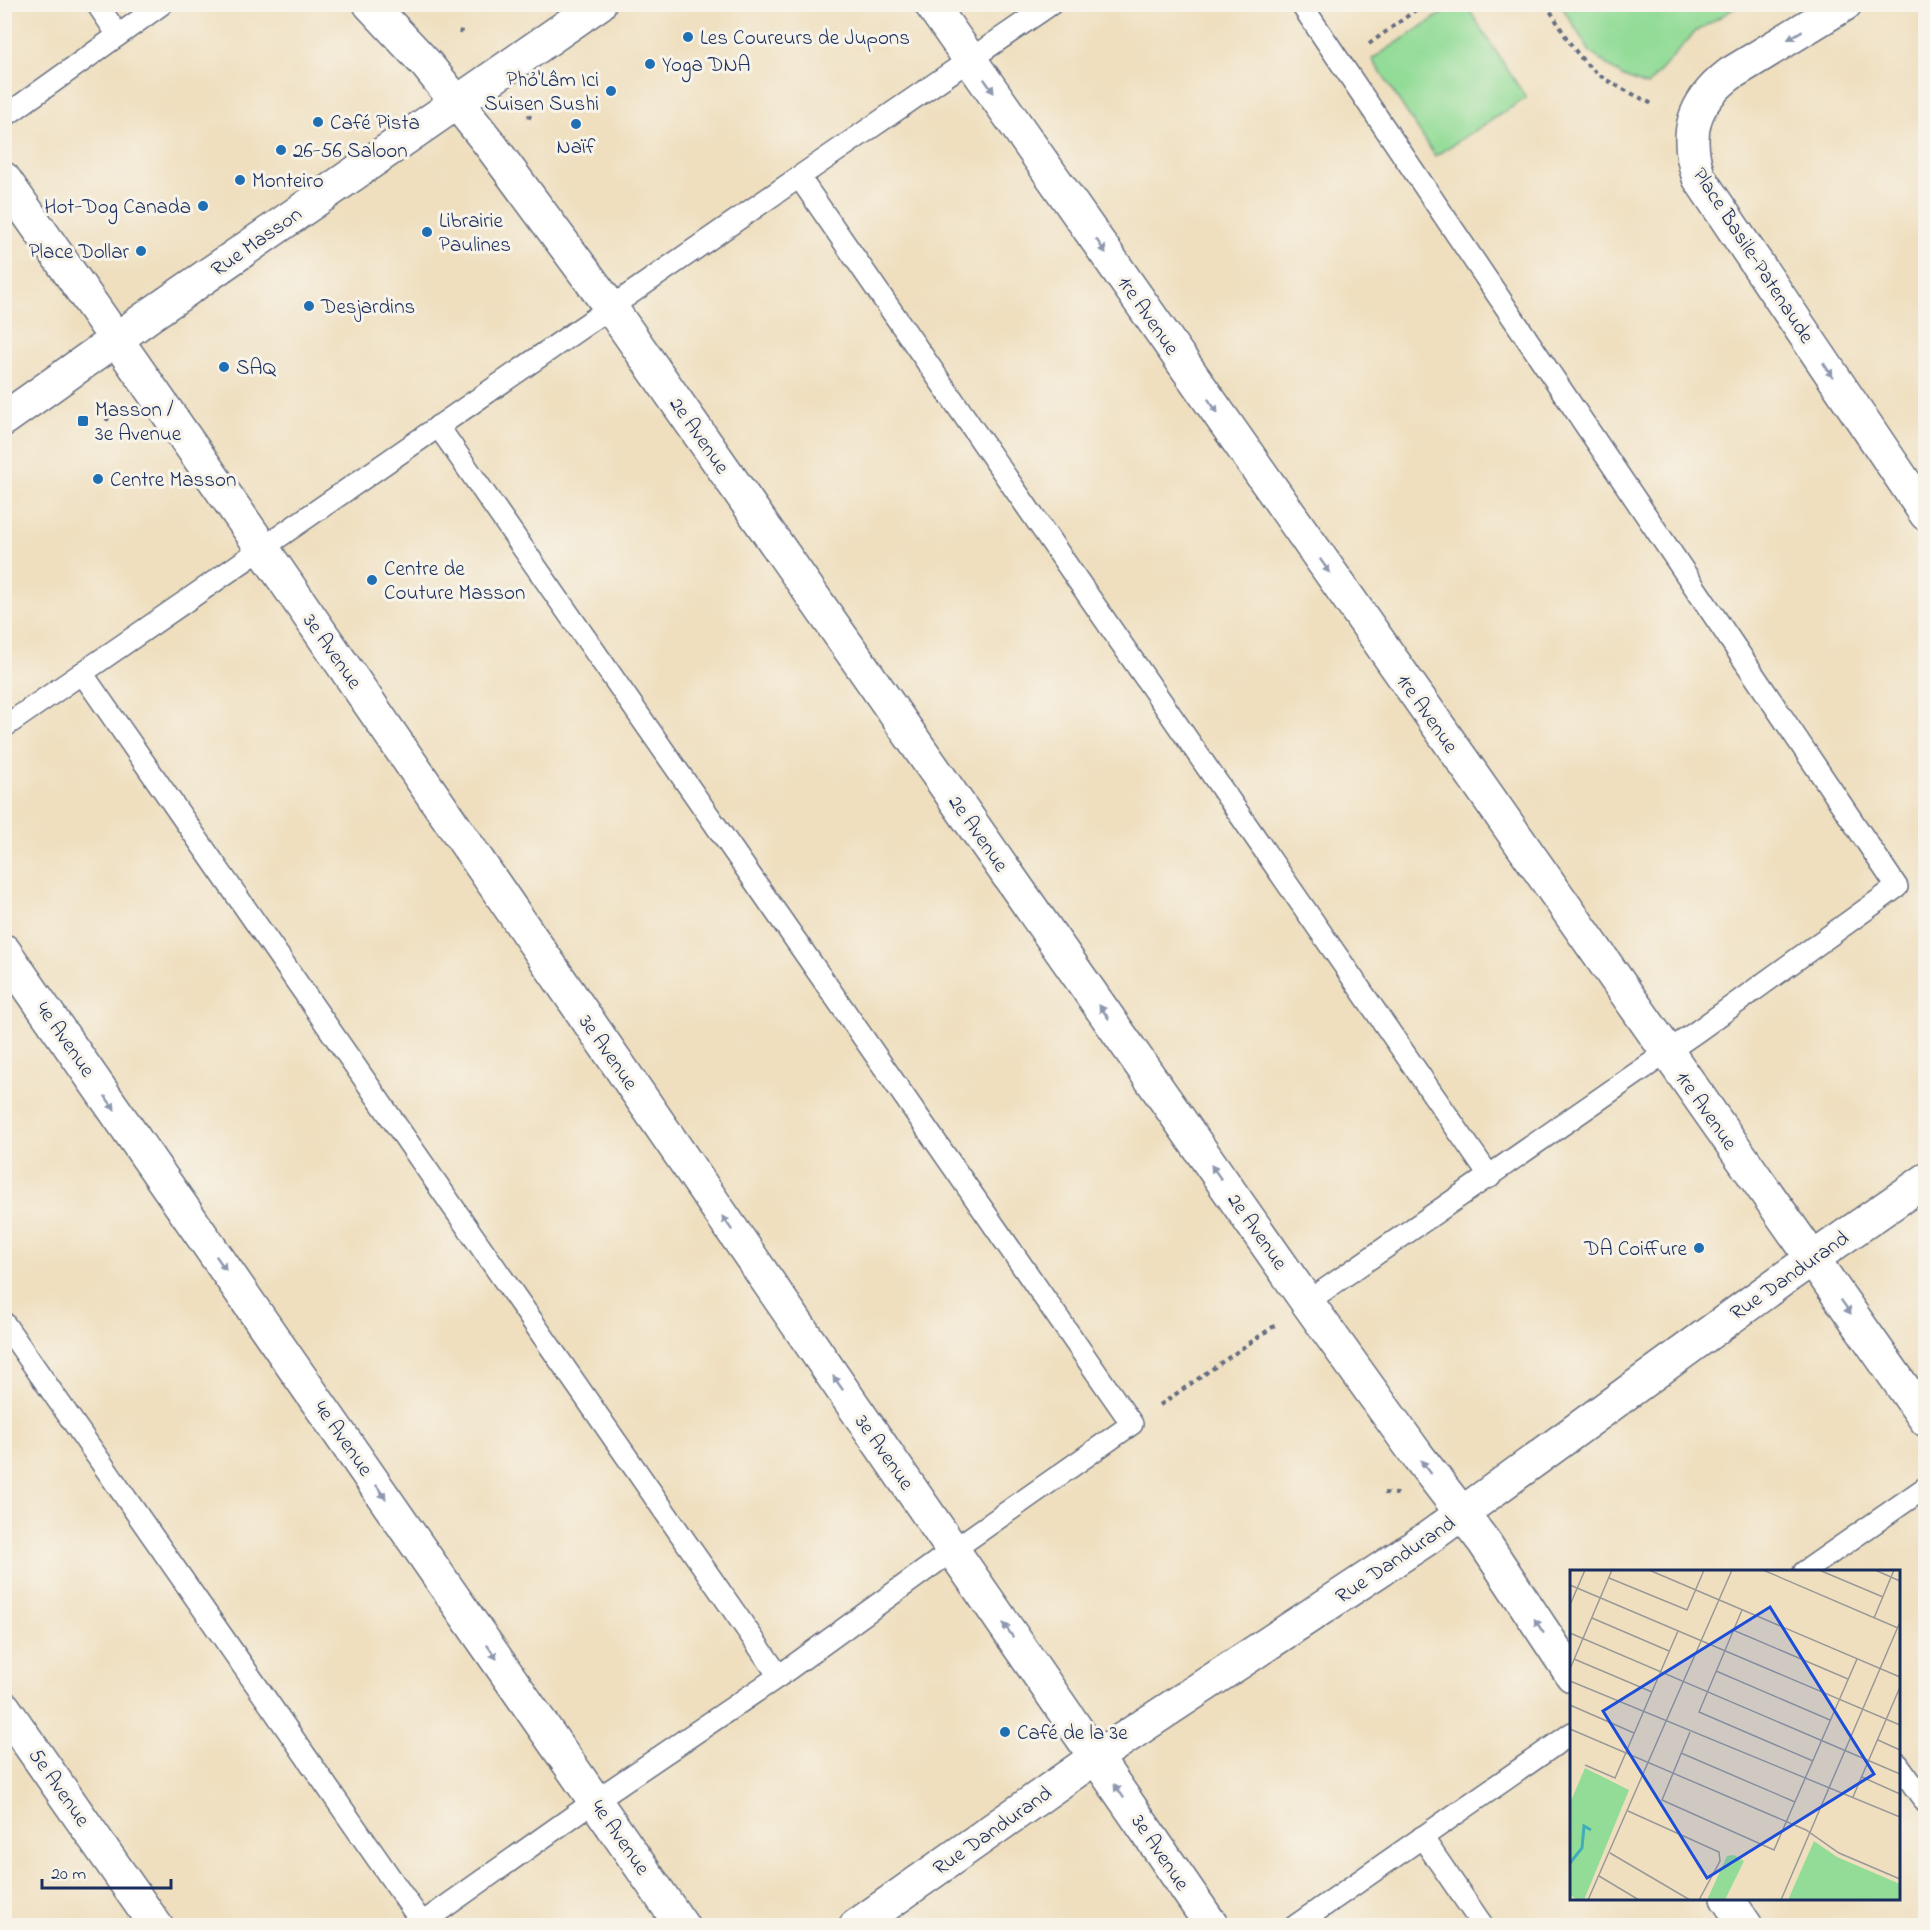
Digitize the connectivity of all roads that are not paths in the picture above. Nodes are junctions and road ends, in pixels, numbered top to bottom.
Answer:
1 (97, 4) edge
2 (162, 4) edge
3 (370, 4) edge
4 (598, 4) edge
5 (931, 4) edge
6 (1051, 4) edge
7 (1301, 4) edge
8 (1845, 4) edge
9 (118, 35) junction
10 (971, 60) junction
11 (456, 102) junction
12 (4, 117) edge
13 (799, 177) junction
14 (4, 179) edge
15 (611, 308) junction
16 (116, 339) junction
17 (4, 418) edge
18 (438, 426) junction
19 (1926, 514) edge
20 (263, 549) junction
21 (82, 673) junction
22 (4, 727) edge
23 (4, 951) edge
24 (1666, 1052) junction
25 (1490, 1177) junction
26 (1926, 1180) edge
27 (1812, 1259) junction
28 (1307, 1302) junction
29 (4, 1323) edge
30 (1926, 1420) edge
31 (1926, 1487) edge
32 (1463, 1513) junction
33 (953, 1550) junction
34 (1807, 1570) edge
35 (1570, 1672) edge
36 (779, 1676) junction
37 (4, 1708) edge
38 (1570, 1734) edge
39 (1096, 1757) junction
40 (1900, 1765) edge
41 (596, 1800) junction
42 (1926, 1803) edge
43 (1422, 1837) junction
44 (1728, 1900) edge
45 (420, 1924) edge
46 (156, 1926) edge
47 (682, 1926) edge
48 (856, 1926) edge
49 (1212, 1926) edge
50 (1295, 1926) edge
51 (1483, 1926) edge
52 (1746, 1926) edge

1 - 9 lane
2 - 9 lane
3 - 11 street, 2e Avenue
4 - 11 street, Rue Masson
5 - 10 street, 1re Avenue
6 - 10 lane
7 - 24 lane
8 -> 19 street, Place Basile-Patenaude
9 - 12 lane
10 - 13 lane
10 -> 24 street, 1re Avenue
11 - 15 street, 2e Avenue
11 - 16 street, Rue Masson
13 - 15 lane
13 - 25 lane
14 - 16 street, 3e Avenue
15 - 18 lane
28 -> 15 street, 2e Avenue
16 - 17 street, Rue Masson
16 - 20 street, 3e Avenue
18 - 20 lane
18 - 33 lane
20 - 21 lane
33 -> 20 street, 3e Avenue
21 - 22 lane
21 - 36 lane
23 -> 41 street, 4e Avenue
24 - 25 lane
24 - 27 street, 1re Avenue
25 - 28 lane
26 - 27 street, Rue Dandurand
27 -> 30 street, 1re Avenue
27 - 32 street, Rue Dandurand
32 -> 28 street, 2e Avenue
29 - 45 lane
31 - 34 lane
35 -> 32 street, 2e Avenue
32 - 39 street, Rue Dandurand
33 - 36 lane
39 -> 33 street, 3e Avenue
36 - 41 lane
37 - 46 street, 5e Avenue
38 - 43 lane
39 - 48 street, Rue Dandurand
49 -> 39 street, 3e Avenue
40 - 42 lane
41 - 45 lane
41 - 47 street, 4e Avenue
43 - 50 lane
43 - 51 lane
44 - 52 street

